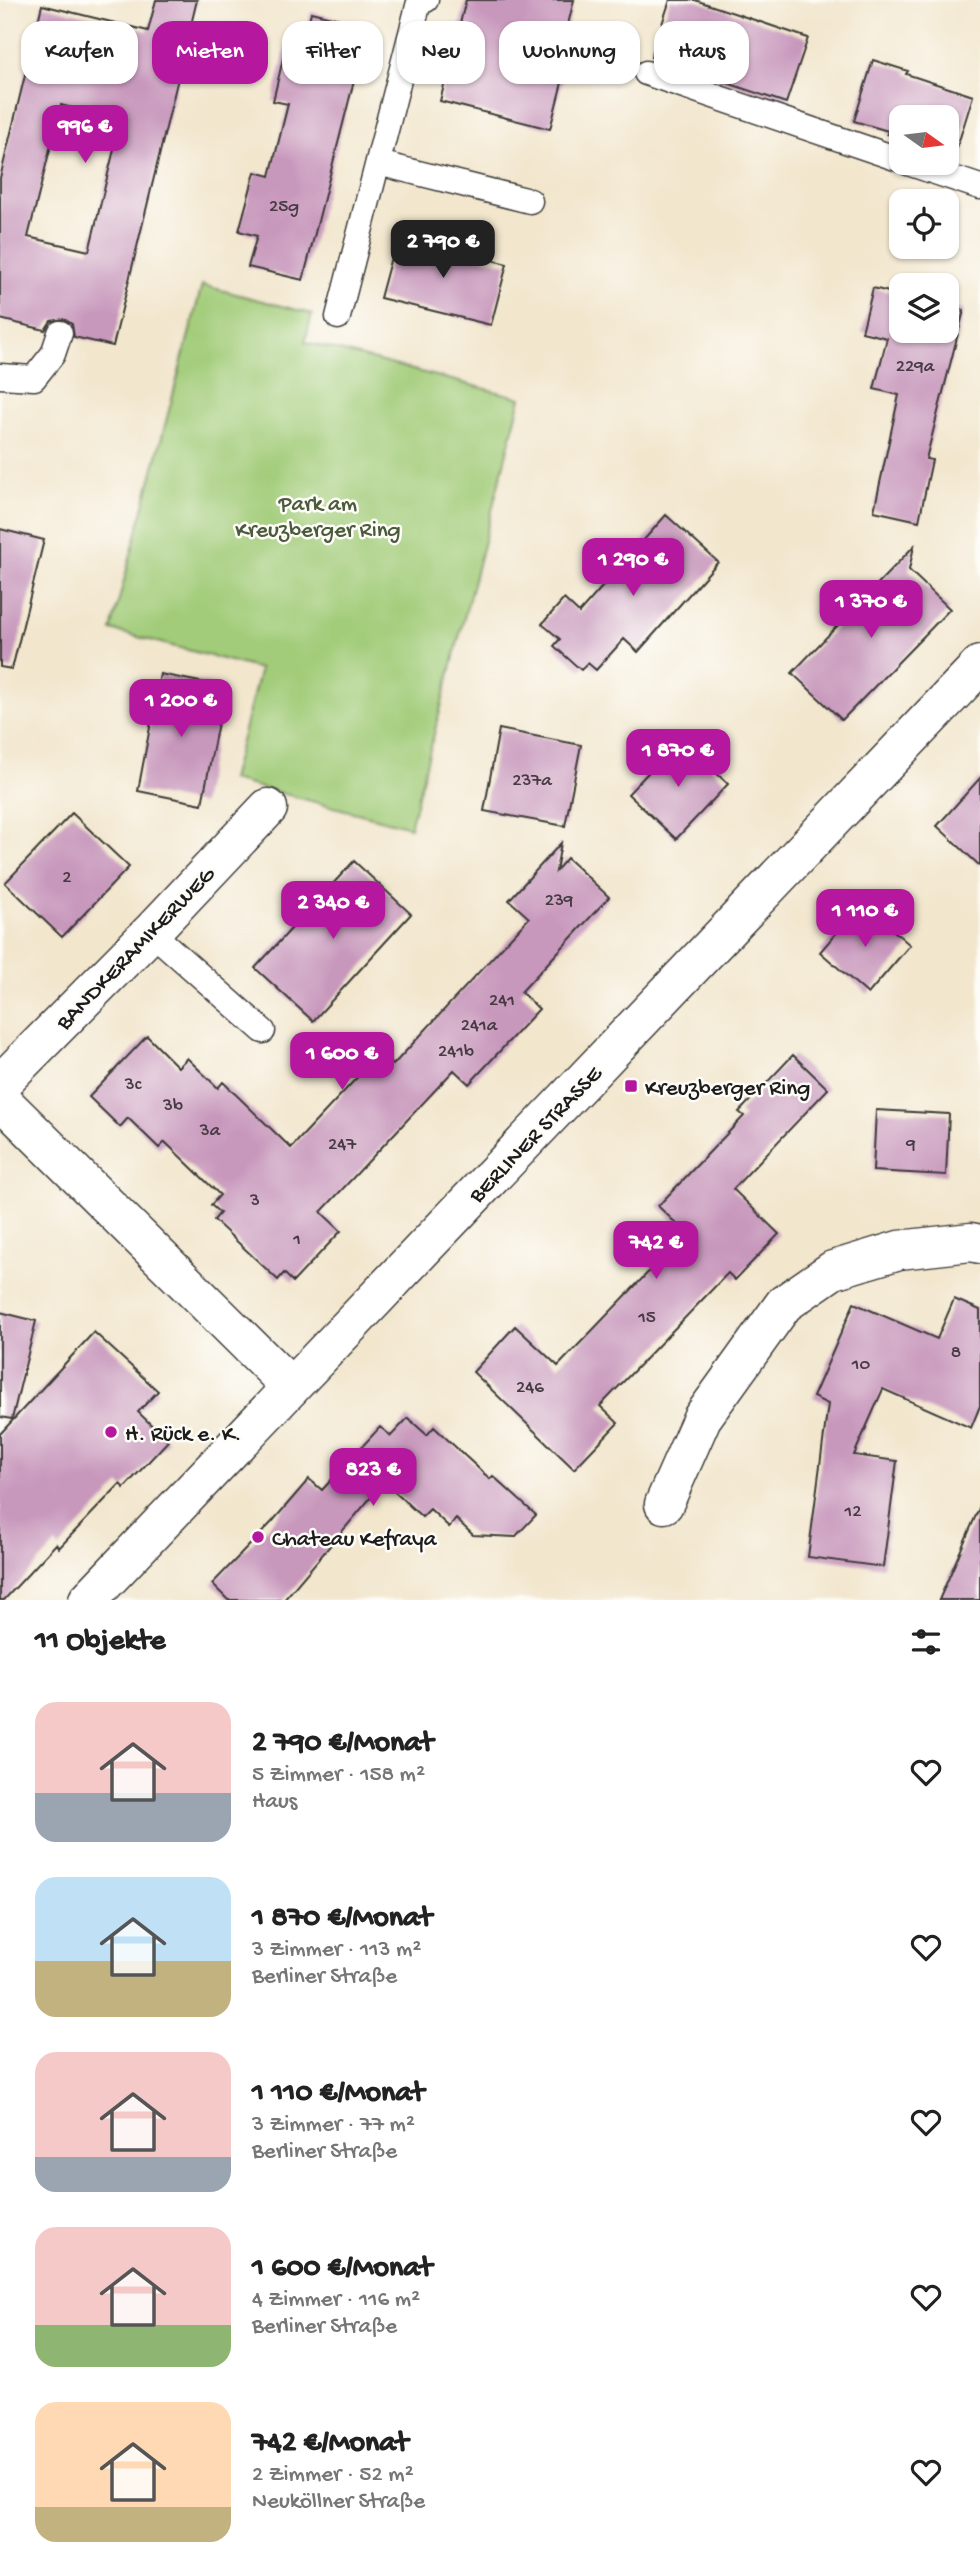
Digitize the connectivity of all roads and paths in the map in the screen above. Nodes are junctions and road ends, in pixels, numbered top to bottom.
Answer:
1 (426, 0) edge
2 (646, 73) dead end
3 (889, 156) edge
4 (378, 163) junction
5 (944, 175) edge
6 (980, 187) edge
7 (530, 201) dead end
8 (338, 317) dead end
9 (60, 334) dead end
10 (0, 376) edge
11 (980, 665) edge
12 (268, 808) dead end
13 (151, 932) junction
14 (263, 1031) dead end
15 (0, 1084) edge
16 (0, 1099) edge
17 (980, 1244) edge
18 (291, 1387) junction
19 (664, 1504) dead end
20 (88, 1600) edge

1 - 4 lane
2 - 3 lane
4 - 7 lane
4 - 8 lane
5 - 6 lane
9 - 10 lane
11 - 18 street, BERLINER STRASSE
12 - 13 street, BANDKERAMIKERWEG
13 - 14 lane
13 - 15 street, BANDKERAMIKERWEG
16 - 18 street
17 - 19 street
18 - 20 street, BERLINER STRASSE

